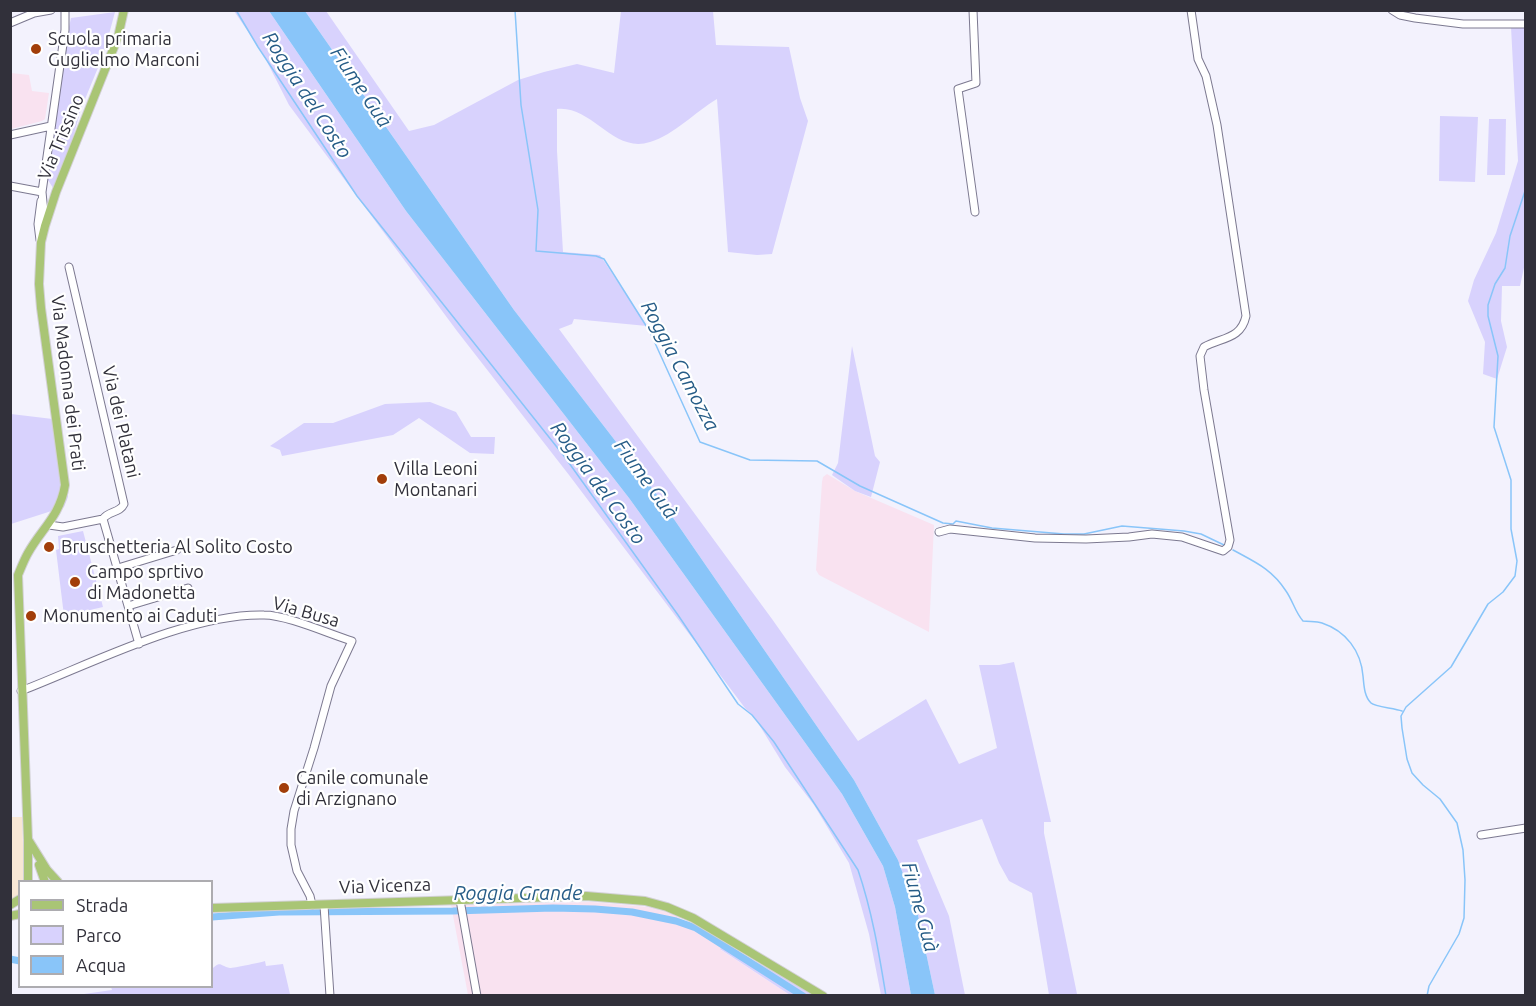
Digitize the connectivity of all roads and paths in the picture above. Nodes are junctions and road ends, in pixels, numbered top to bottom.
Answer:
1 (51, 10) edge
2 (65, 10) edge
3 (124, 10) edge
4 (974, 10) edge
5 (1191, 10) edge
6 (1392, 10) edge
7 (10, 23) edge
8 (1526, 24) edge
9 (51, 126) junction
10 (10, 135) edge
11 (10, 186) edge
12 (42, 192) junction
13 (56, 192) junction
14 (975, 212) dead end
15 (45, 226) junction
16 (40, 242) junction
17 (69, 267) dead end
18 (104, 519) junction
19 (49, 525) junction
20 (939, 532) dead end
21 (177, 550) dead end
22 (118, 568) junction
23 (188, 588) dead end
24 (128, 606) junction
25 (139, 644) junction
26 (21, 691) junction
27 (1526, 828) edge
28 (1481, 835) dead end
29 (28, 840) junction
30 (28, 880) edge
31 (44, 880) edge
32 (56, 880) edge
33 (460, 900) junction
34 (312, 905) junction
35 (324, 905) junction
36 (213, 908) edge
37 (330, 996) edge
38 (477, 996) edge
39 (823, 996) edge

1 - 7 street
2 - 9 street
3 - 13 main road, Via Trissino
4 - 14 street
5 - 20 street
6 - 8 street
9 - 10 street
9 - 12 street
11 - 12 street
12 - 13 street
12 - 15 street
12 - 16 street
13 - 15 main road, Via Trissino
15 - 16 main road, Via Trissino
16 - 19 main road, Via Madonna dei Prati
17 - 18 street, Via dei Platani
18 - 19 street
18 - 22 street
19 - 26 main road, Via Madonna dei Prati
21 - 22 street
22 - 24 street
23 - 24 street
24 - 25 street
25 - 26 street, Via Busa
25 - 34 street, Via Busa
26 - 29 main road, Via Madonna dei Prati
27 - 28 street
29 - 30 main road, Via Madonna dei Prati
29 - 31 main road, Via Madonna dei Prati
29 - 32 main road, Via Madonna dei Prati
33 - 35 main road, Via Vicenza
33 - 38 street
33 - 39 main road, Via Vicenza
34 - 35 main road, Via Vicenza
34 - 36 main road, Via Vicenza
35 - 37 street

